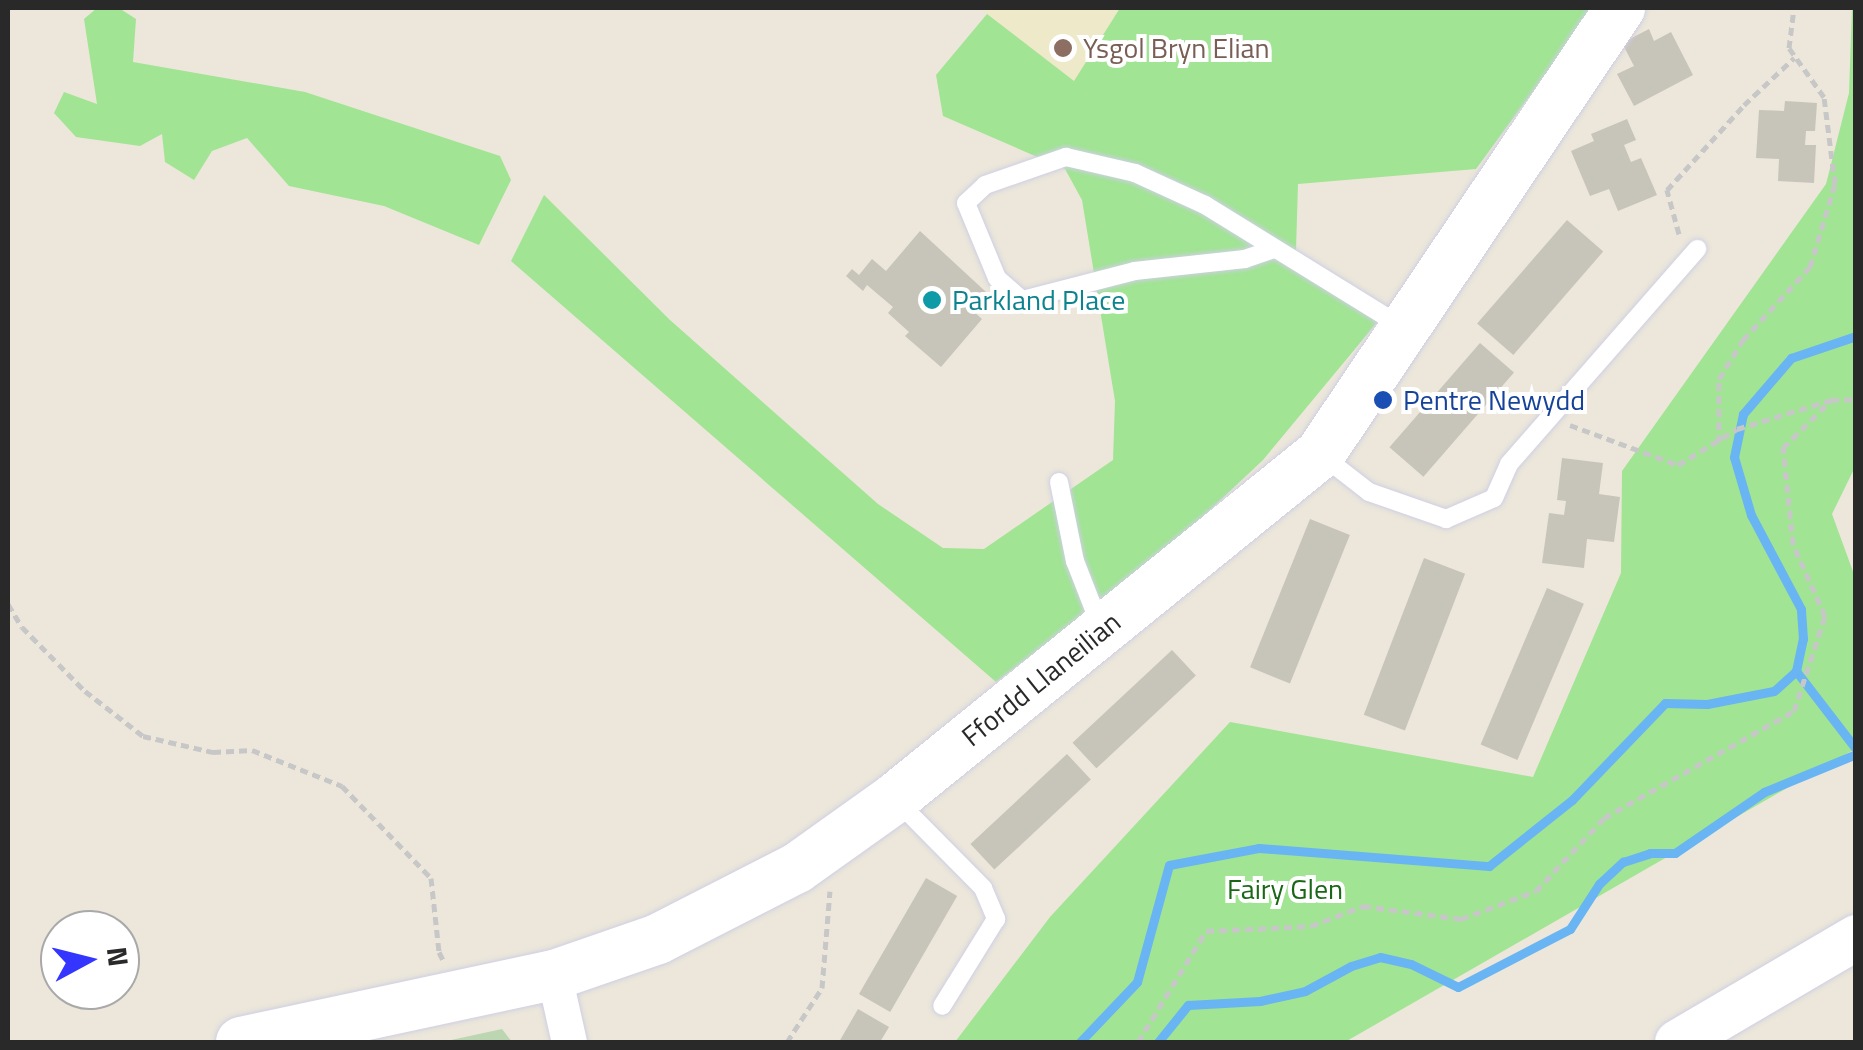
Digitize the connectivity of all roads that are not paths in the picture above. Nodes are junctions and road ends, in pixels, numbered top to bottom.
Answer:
1 (1620, 8) edge
2 (1274, 249) junction
3 (1692, 255) road end
4 (1404, 328) junction
5 (1320, 454) junction
6 (1059, 482) dead end
7 (1102, 630) junction
8 (894, 798) junction
9 (1856, 936) edge
10 (554, 975) junction
11 (942, 1006) dead end
12 (241, 1042) edge
13 (569, 1042) edge
14 (1676, 1042) edge

1 - 4 main road, Ffordd Llaneilian
2 - 2 lane
2 - 4 lane
3 - 5 lane
4 - 5 main road, Ffordd Llaneilian
5 - 7 main road, Ffordd Llaneilian
6 - 7 lane
7 - 8 main road, Ffordd Llaneilian
8 - 10 main road, Ffordd Llaneilian
8 - 11 lane
9 - 14 street
10 - 12 main road, Ffordd Llaneilian
10 - 13 street

